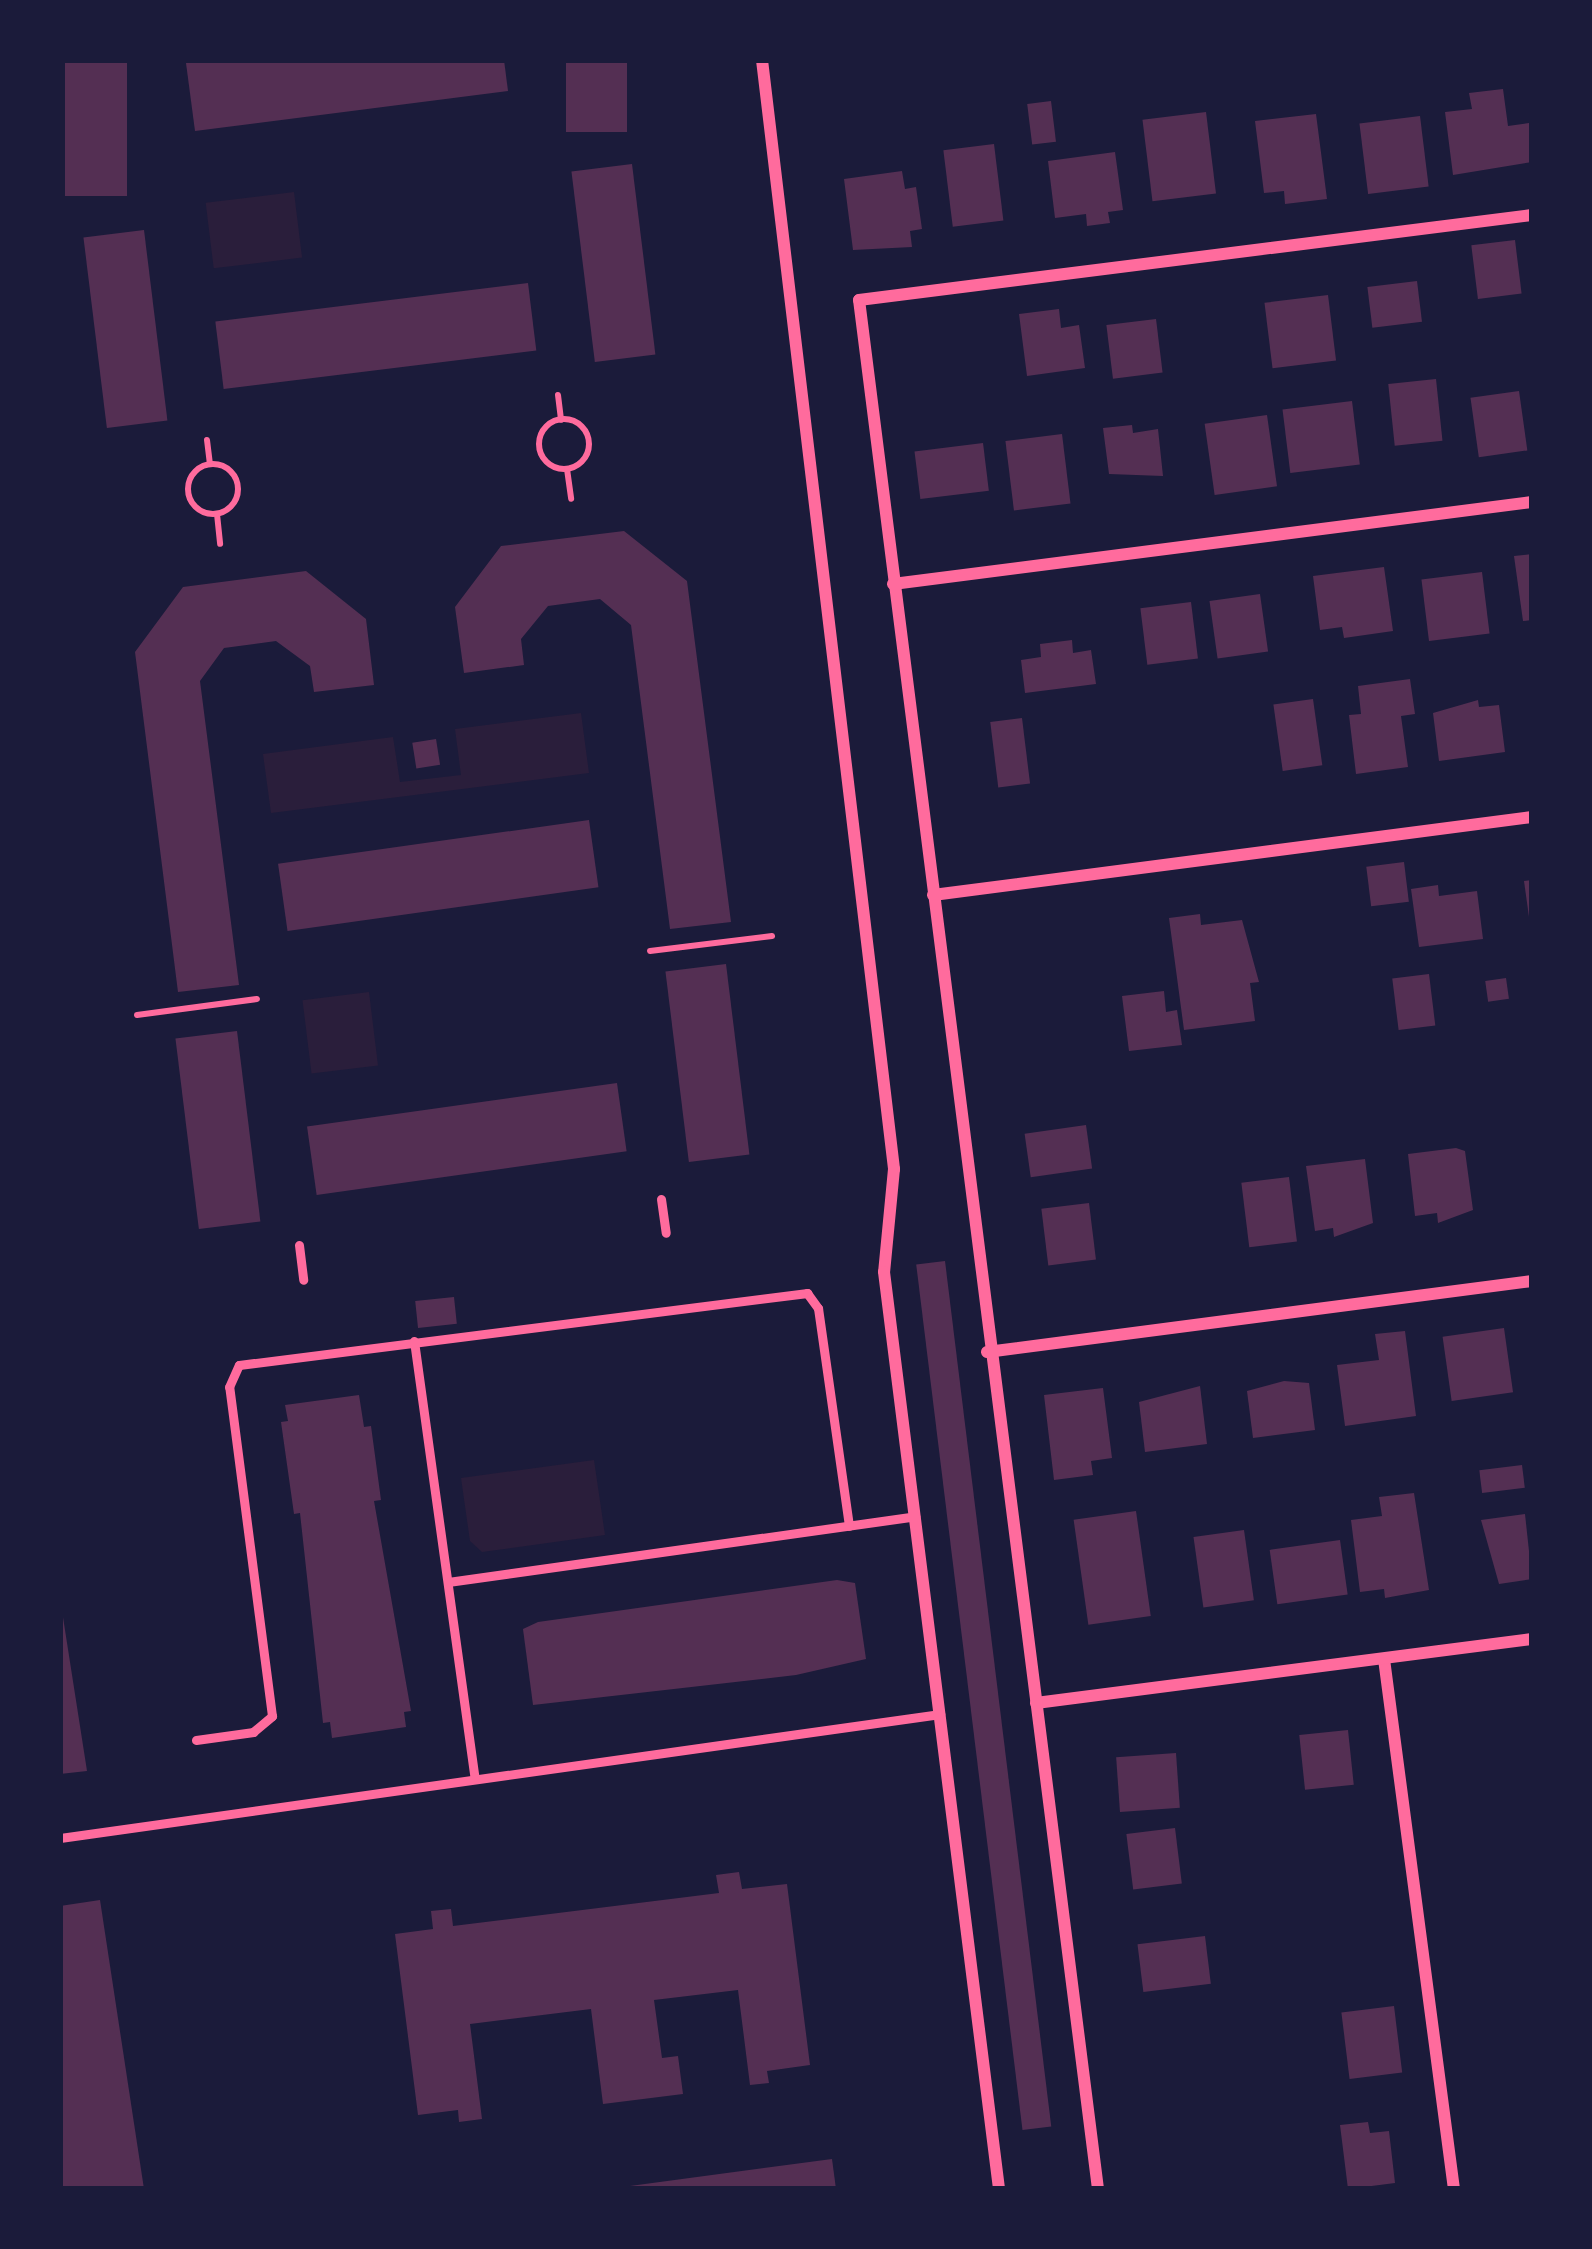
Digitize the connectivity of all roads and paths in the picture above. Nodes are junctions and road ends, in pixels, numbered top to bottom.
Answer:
1 (762, 60) edge
2 (1532, 215) edge
3 (558, 395) dead end
4 (561, 420) junction
5 (207, 440) dead end
6 (210, 463) junction
7 (568, 470) junction
8 (571, 499) dead end
9 (1532, 502) edge
10 (217, 514) junction
11 (220, 544) dead end
12 (893, 584) junction
13 (1532, 817) edge
14 (933, 895) junction
15 (772, 936) dead end
16 (650, 952) dead end
17 (256, 1000) dead end
18 (137, 1015) dead end
19 (661, 1199) dead end
20 (666, 1233) dead end
21 (299, 1245) dead end
22 (304, 1280) dead end
23 (1532, 1281) edge
24 (414, 1341) junction
25 (987, 1352) junction
26 (915, 1516) junction
27 (848, 1526) junction
28 (448, 1582) junction
29 (1532, 1639) edge
30 (1384, 1659) junction
31 (1036, 1703) junction
32 (940, 1714) junction
33 (196, 1740) dead end
34 (475, 1779) junction
35 (60, 1838) edge
36 (999, 2189) edge
37 (1098, 2189) edge
38 (1454, 2189) edge

1 - 26 street
2 - 12 street
3 - 4 path
4 - 7 path
4 - 7 path
5 - 6 path
6 - 10 path
6 - 10 path
7 - 8 path
9 - 12 street
10 - 11 path
12 - 14 street
13 - 14 street
14 - 25 street
15 - 16 path
17 - 18 path
19 - 20 lane
21 - 22 lane
23 - 25 street
24 - 27 lane
24 - 28 lane
24 - 33 lane
25 - 31 street
26 - 27 lane
26 - 32 street
27 - 28 lane
28 - 34 lane
29 - 30 street
30 - 31 street
30 - 38 street
31 - 37 street
32 - 34 lane
32 - 36 street
34 - 35 lane

